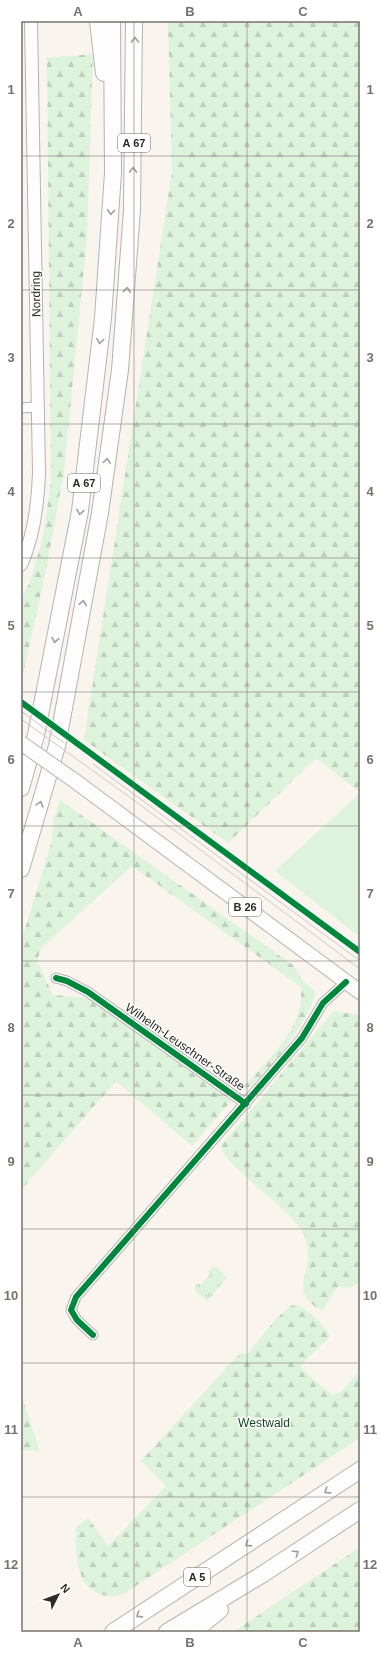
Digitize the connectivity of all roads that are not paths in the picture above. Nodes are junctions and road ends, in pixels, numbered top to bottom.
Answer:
1 (31, 21) edge
2 (98, 21) edge
3 (112, 21) edge
4 (134, 21) edge
5 (114, 173) junction
6 (37, 407) junction
7 (21, 408) edge
8 (21, 565) edge
9 (21, 743) edge
10 (21, 788) edge
11 (21, 869) edge
12 (56, 978) dead end
13 (346, 982) junction
14 (360, 992) edge
15 (246, 1104) junction
16 (93, 1335) dead end
17 (360, 1470) edge
18 (360, 1510) edge
19 (263, 1574) junction
20 (113, 1632) edge
21 (167, 1632) edge
22 (193, 1632) edge

1 - 6 main road, Nordring
2 - 5 highway, A 67
3 - 5 highway, A 67
11 -> 4 highway, A 67
5 -> 10 highway, A 67
6 - 7 street
6 - 8 main road, Nordring
9 - 13 main road, B 26, bridge
12 - 15 street, Wilhelm-Leuschner-Straße
13 - 14 main road, B 26
13 - 15 street, Wilhelm-Leuschner-Straße
15 - 16 street
17 -> 20 highway, A 5
19 -> 18 highway, A 5
19 - 21 highway, A 5
19 - 22 highway, A 5

